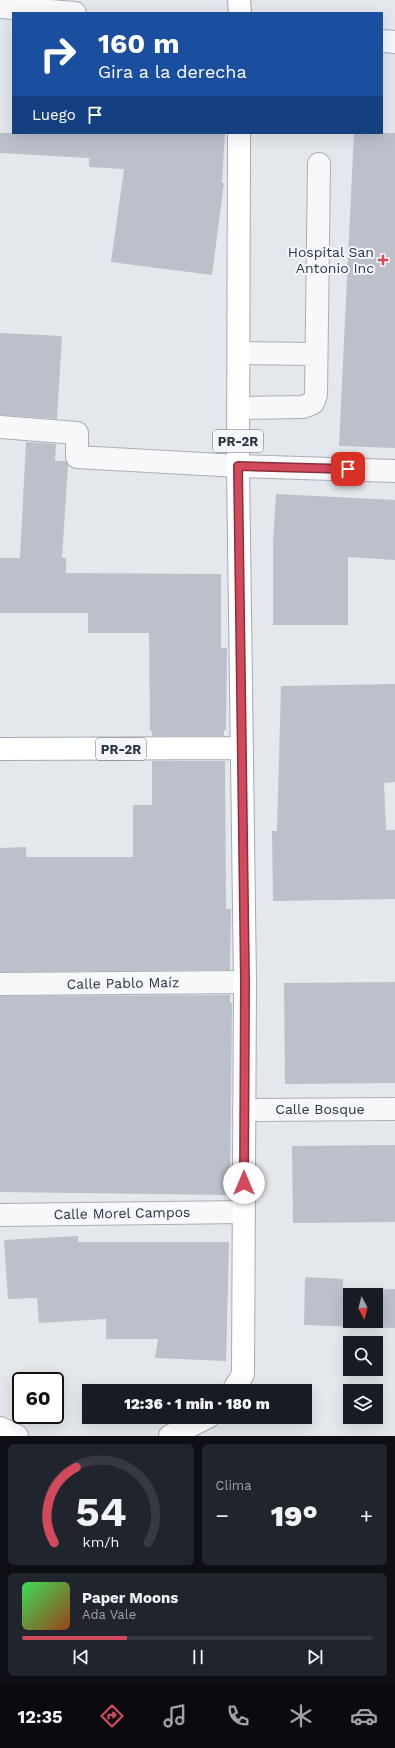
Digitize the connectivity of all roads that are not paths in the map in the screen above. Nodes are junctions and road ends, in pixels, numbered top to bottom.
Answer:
1 (240, 0) edge
2 (0, 7) edge
3 (62, 12) edge
4 (240, 12) edge
5 (383, 41) edge
6 (395, 42) edge
7 (239, 134) edge
8 (318, 164) dead end
9 (239, 353) junction
10 (316, 354) junction
11 (238, 408) junction
12 (0, 427) edge
13 (238, 466) junction
14 (395, 471) edge
15 (242, 748) junction
16 (0, 749) edge
17 (245, 982) junction
18 (0, 984) edge
19 (395, 1109) edge
20 (244, 1110) junction
21 (244, 1212) junction
22 (0, 1215) edge
23 (237, 1384) edge
24 (194, 1424) edge
25 (210, 1424) edge
26 (0, 1428) edge
27 (17, 1436) edge
28 (170, 1436) edge
29 (199, 1436) edge

1 - 4 main road
2 - 3 street
5 - 6 street
7 - 9 main road, PR-2R
8 - 10 street
9 - 10 street
9 - 11 main road, PR-2R
10 - 11 street
11 - 13 main road, PR-2R
12 - 13 street
13 - 14 street
13 - 15 main road, PR-2R
15 - 16 main road, PR-2R
15 - 17 main road, PR-2R
17 - 18 street, Calle Pablo Maíz
17 - 20 main road, PR-2R
19 - 20 street, Calle Bosque
20 - 21 main road, PR-2R
21 - 22 street, Calle Morel Campos
21 - 23 main road, PR-2R
24 - 28 main road
25 - 29 main road
26 - 27 main road

